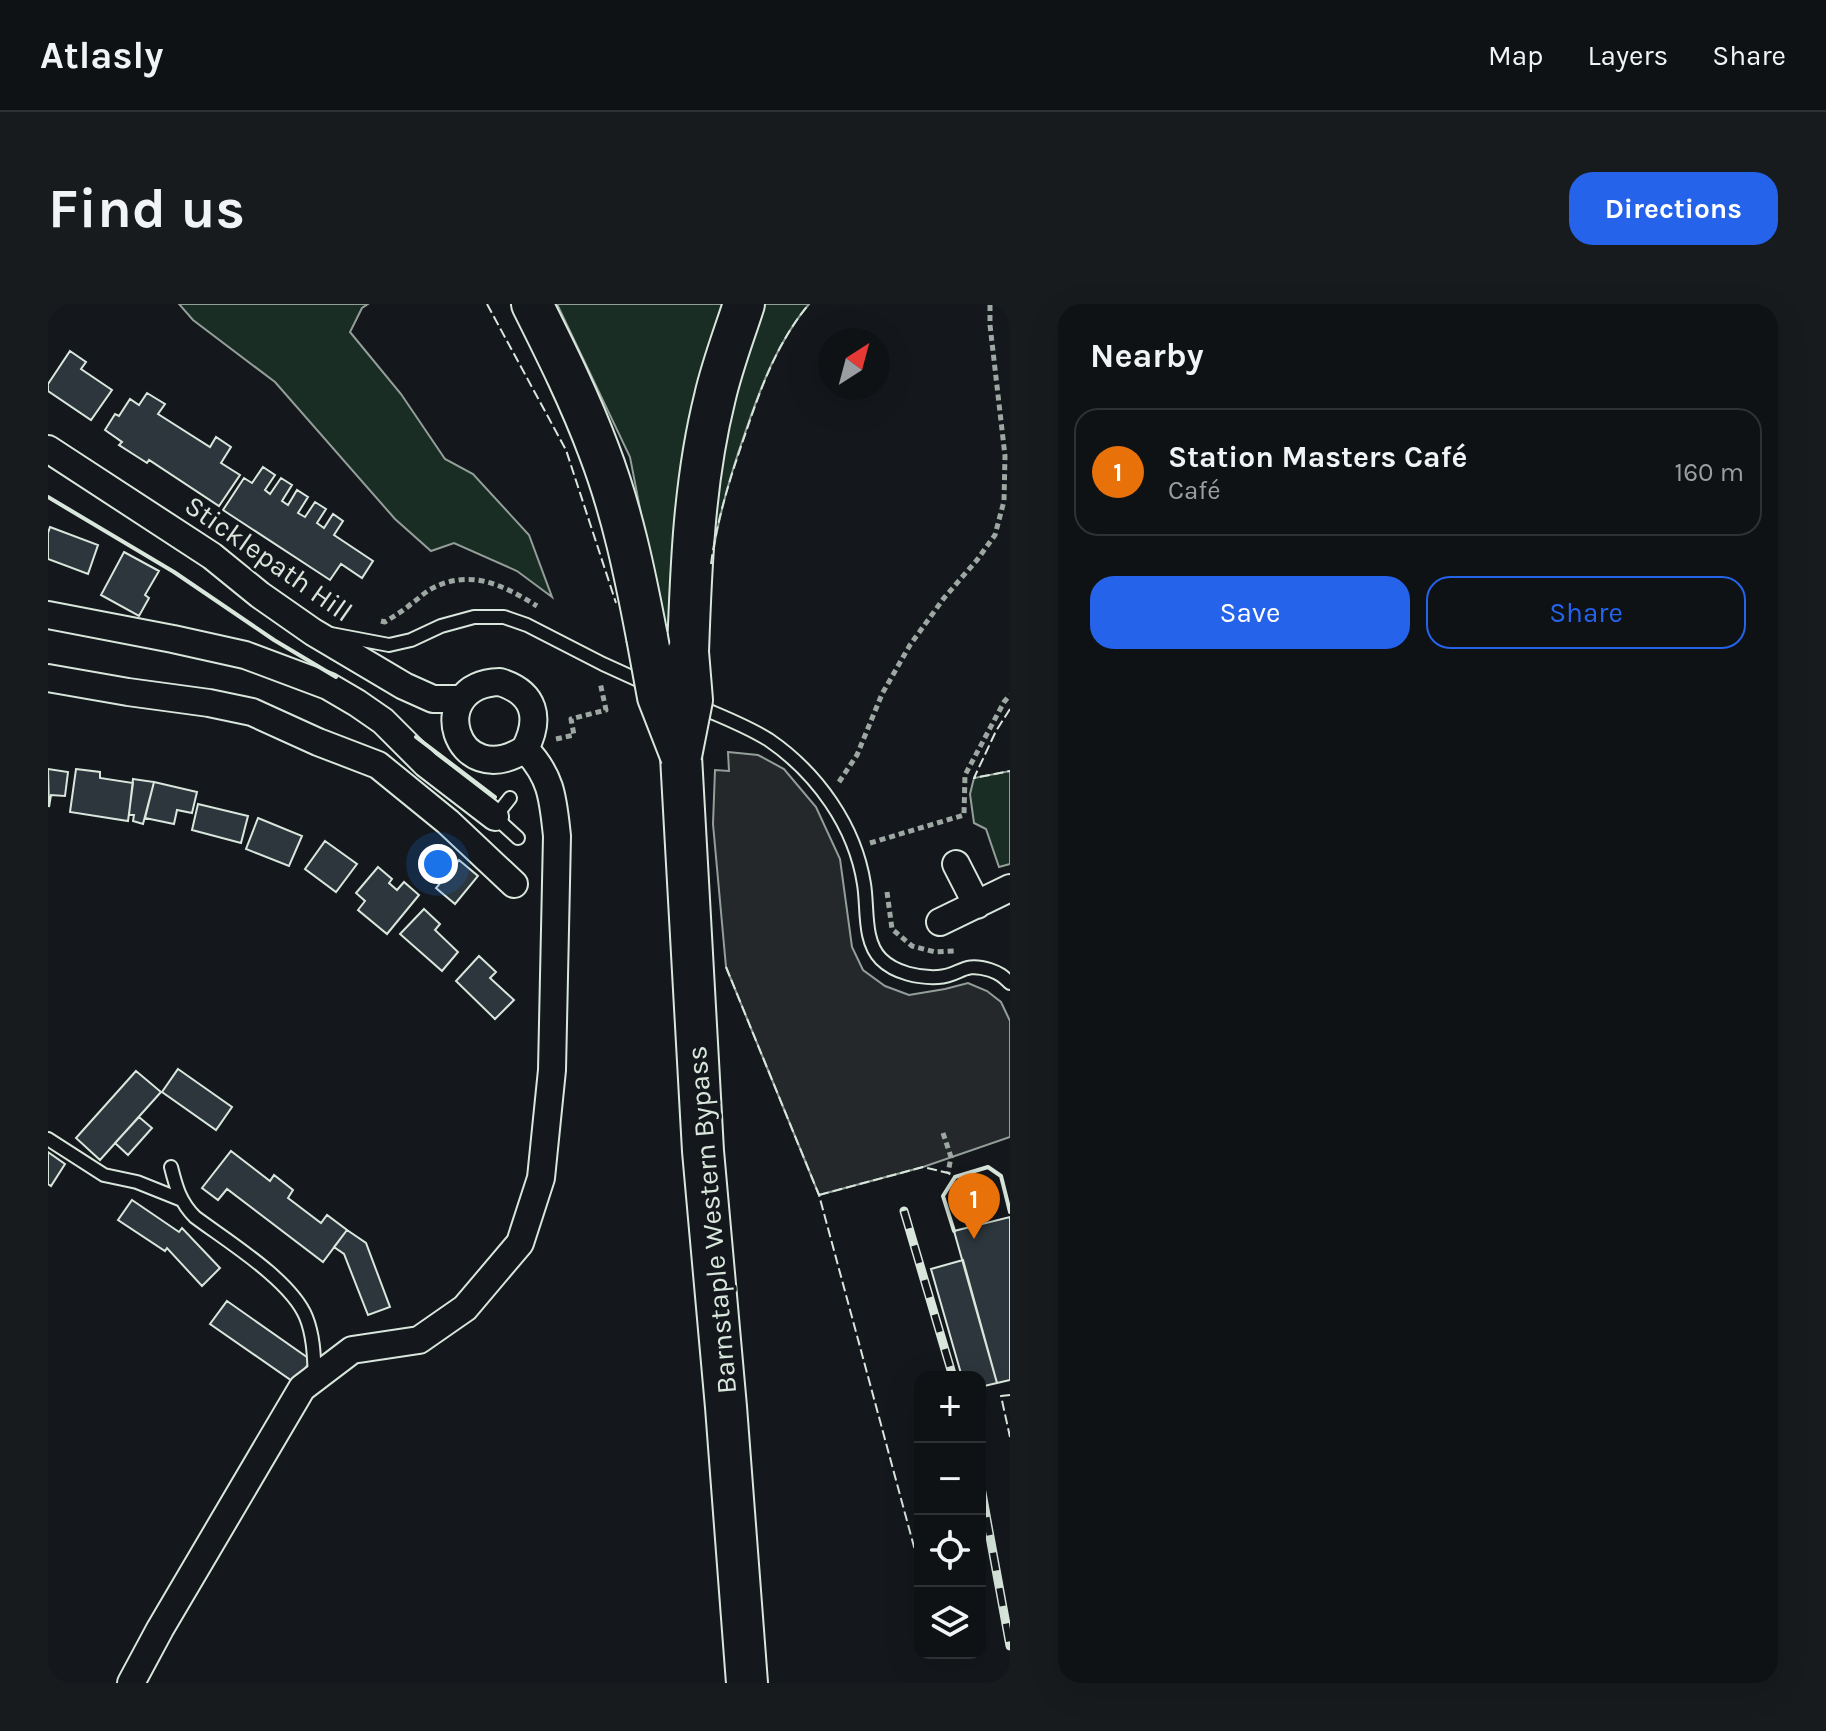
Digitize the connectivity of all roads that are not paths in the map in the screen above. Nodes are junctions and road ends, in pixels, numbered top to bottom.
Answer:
1 (532, 304) edge
2 (744, 304) edge
3 (48, 449) edge
4 (48, 615) edge
5 (313, 632) junction
6 (48, 678) edge
7 (671, 694) dead end
8 (462, 699) junction
9 (684, 700) dead end
10 (531, 755) junction
11 (681, 756) junction
12 (502, 808) joint
13 (518, 838) dead end
14 (956, 864) dead end
15 (514, 884) dead end
16 (1010, 888) edge
17 (977, 905) junction
18 (940, 922) dead end
19 (1010, 983) edge
20 (48, 1139) edge
21 (171, 1167) dead end
22 (182, 1200) junction
23 (315, 1379) junction
24 (131, 1683) edge
25 (747, 1683) edge

1 - 11 main road, Barnstaple Western Bypass, bridge
2 - 11 main road, Barnstaple Western Bypass, bridge
3 - 5 street, Sticklepath Hill
4 - 12 street
5 - 7 lane
5 - 8 street, Sticklepath Hill
6 - 15 street
8 - 10 street
8 - 10 street
9 - 19 lane
10 - 23 street
11 - 25 main road, Barnstaple Western Bypass
12 - 13 lane
14 - 17 street
16 - 17 street
17 - 18 street
20 - 22 lane
21 - 22 lane
22 - 23 lane
23 - 24 street

